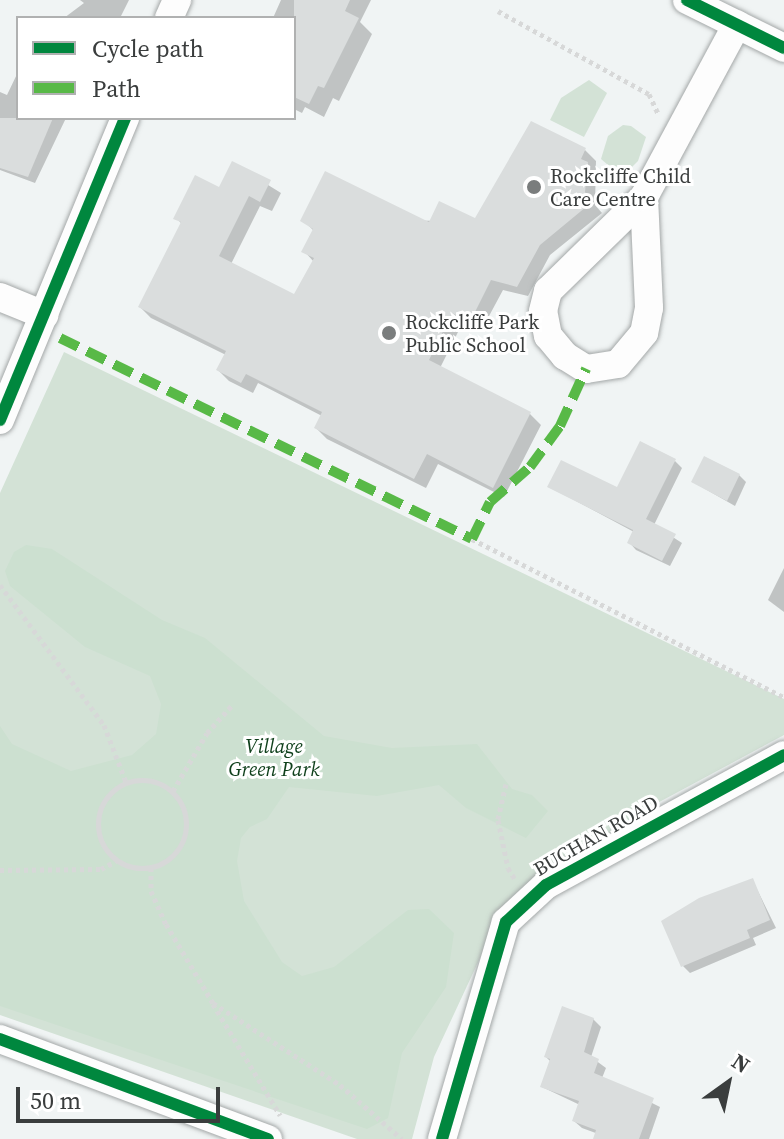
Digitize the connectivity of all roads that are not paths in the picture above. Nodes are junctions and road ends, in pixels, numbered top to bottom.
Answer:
1 (687, 0) edge
2 (737, 24) junction
3 (784, 48) edge
4 (124, 120) edge
5 (644, 197) junction
6 (0, 297) edge
7 (44, 315) junction
8 (0, 420) edge
9 (784, 755) edge
10 (0, 1039) edge
11 (277, 1133) edge
12 (442, 1139) edge

1 - 2 street
2 - 3 street
2 - 5 street
4 - 7 street
5 - 5 street
6 - 7 street
7 - 8 street
9 - 12 street, BUCHAN ROAD
10 - 11 street

